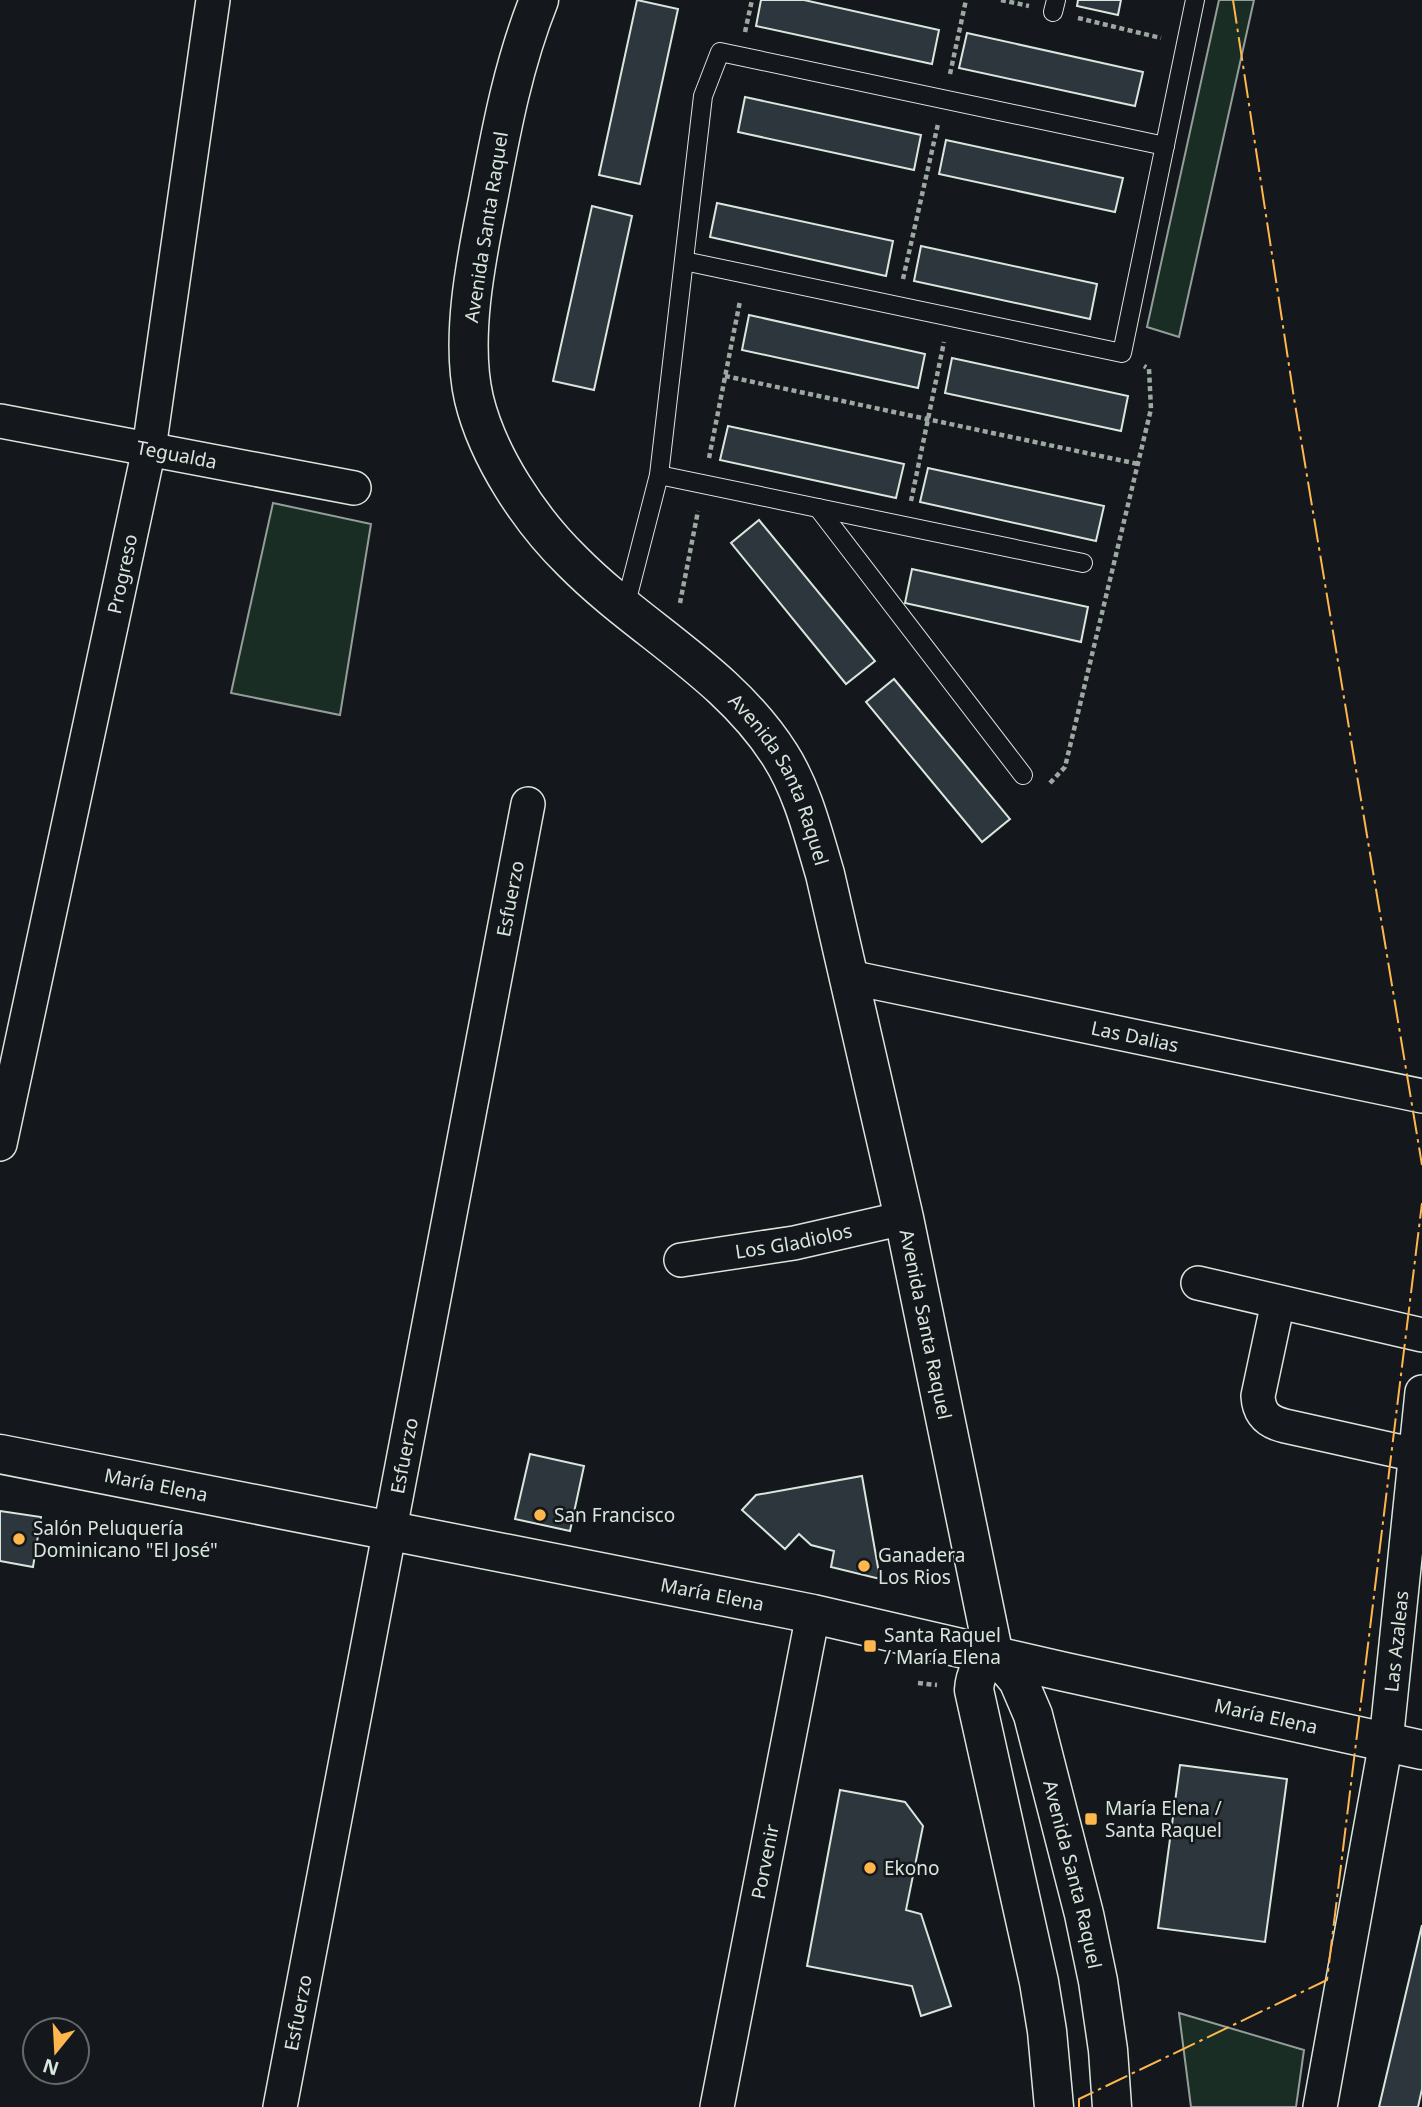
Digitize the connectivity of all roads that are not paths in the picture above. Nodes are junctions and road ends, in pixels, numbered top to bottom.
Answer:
1 (213, 0) edge
2 (539, 0) edge
3 (1195, 0) edge
4 (1165, 146) junction
5 (684, 261) junction
6 (0, 421) edge
7 (149, 449) junction
8 (659, 475) junction
9 (355, 488) dead end
10 (818, 508) junction
11 (1083, 563) dead end
12 (625, 607) junction
13 (1023, 775) dead end
14 (528, 804) dead end
15 (849, 977) junction
16 (1422, 1096) edge
17 (0, 1144) edge
18 (904, 1218) junction
19 (681, 1260) dead end
20 (1198, 1283) dead end
21 (1278, 1301) junction
22 (1422, 1335) edge
23 (1422, 1392) edge
24 (0, 1454) edge
25 (1416, 1455) junction
26 (389, 1531) junction
27 (813, 1614) junction
28 (994, 1656) junction
29 (1404, 1746) edge
30 (280, 2107) edge
31 (717, 2107) edge
32 (1054, 2107) edge
33 (1112, 2107) edge
34 (1320, 2107) edge

1 - 7 street, Progreso
2 - 12 main road, Avenida Santa Raquel
3 - 4 lane
4 - 5 lane
4 - 5 lane
5 - 8 lane
6 - 7 street, Tegualda
7 - 9 street, Tegualda
7 - 17 street, Progreso
8 - 10 lane
8 - 12 lane
10 - 11 lane
10 - 13 lane
12 - 15 main road, Avenida Santa Raquel
14 - 26 street, Esfuerzo
15 - 16 street, Las Dalias
15 - 18 main road, Avenida Santa Raquel
18 - 19 street, Los Gladiolos
18 - 28 main road, Avenida Santa Raquel
20 - 21 street
21 - 22 street
21 - 25 street
23 - 25 street, Las Azaleas
24 - 26 main road, María Elena
25 - 29 street, Las Azaleas
26 - 27 main road, María Elena
26 - 30 street, Esfuerzo
27 - 28 main road, María Elena
27 - 31 street, Porvenir
28 - 29 main road, María Elena
28 - 32 main road
28 - 33 main road, Avenida Santa Raquel
29 - 34 street, Las Azaleas

